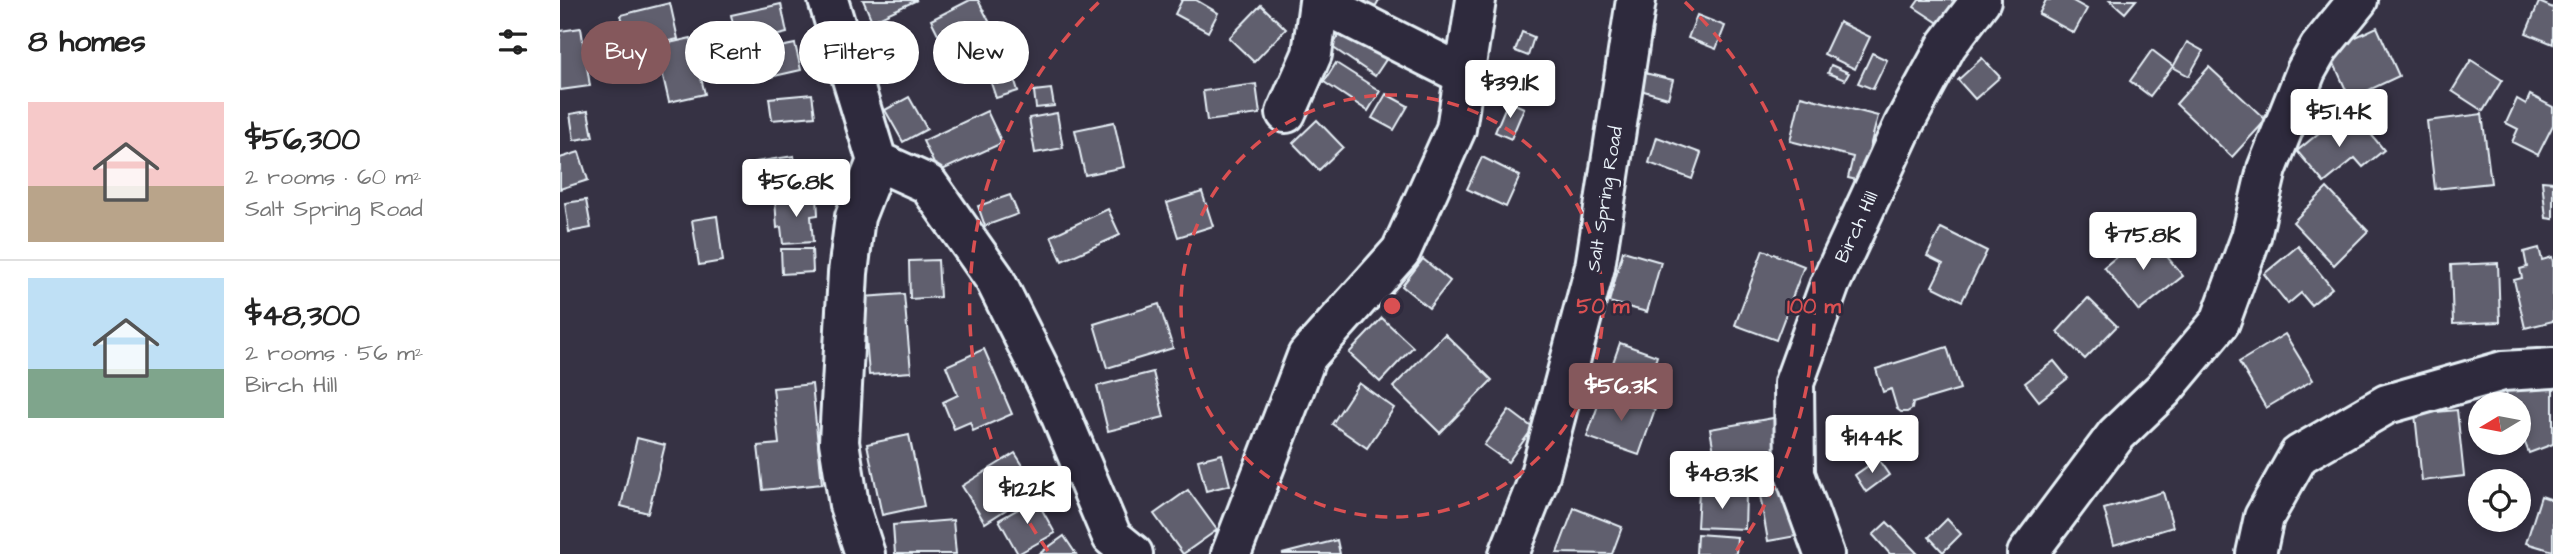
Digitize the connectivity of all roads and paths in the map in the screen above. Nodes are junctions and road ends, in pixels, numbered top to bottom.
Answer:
1 (828, 0) edge
2 (1476, 0) edge
3 (1636, 0) edge
4 (1981, 0) edge
5 (2358, 0) edge
6 (1464, 75) junction
7 (1286, 113) dead end
8 (877, 161) junction
9 (2553, 368) edge
10 (865, 554) edge
11 (1133, 554) edge
12 (1231, 554) edge
13 (1509, 554) edge
14 (1824, 554) edge
15 (2027, 554) edge
16 (2256, 554) edge

1 - 8 street
2 - 6 street
3 - 13 street, Salt Spring Road
4 - 14 street, Birch Hill
5 - 15 street
6 - 7 street
6 - 12 street
8 - 10 street
8 - 11 street
9 - 16 street

